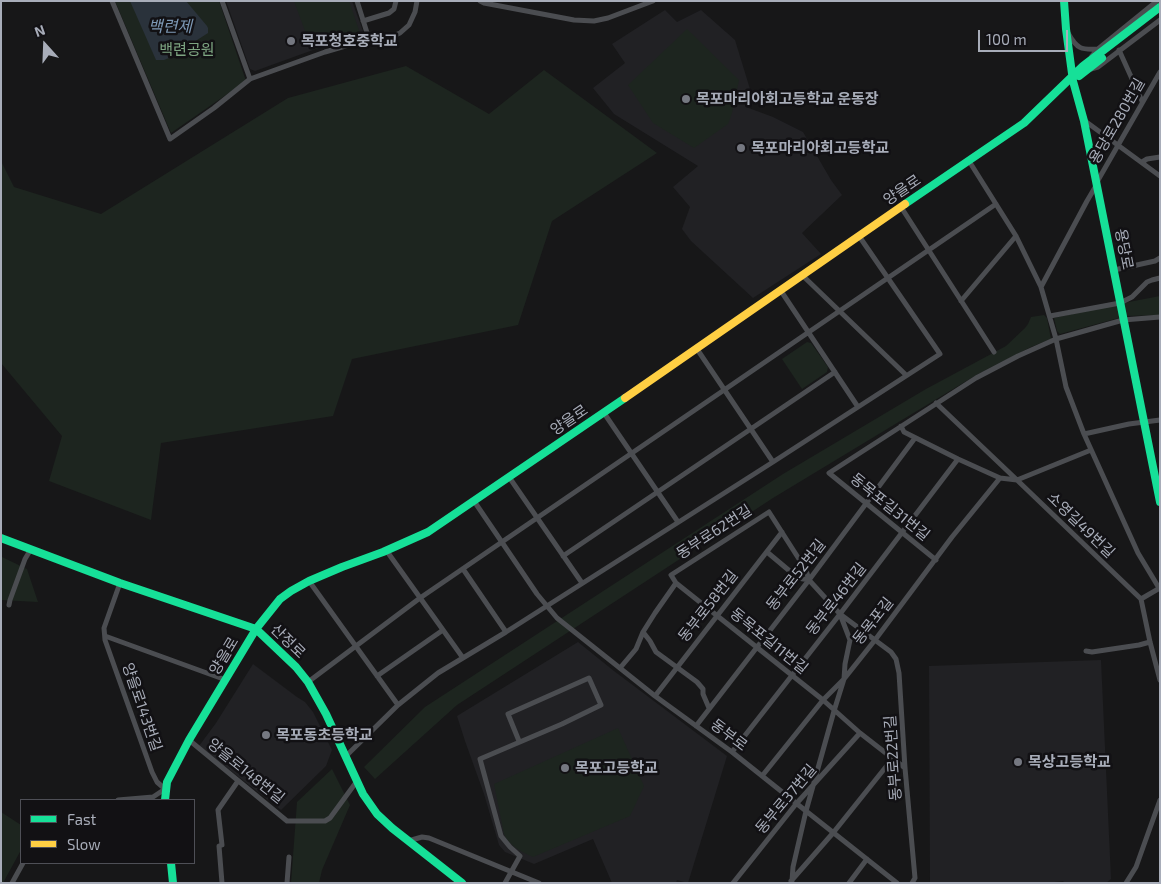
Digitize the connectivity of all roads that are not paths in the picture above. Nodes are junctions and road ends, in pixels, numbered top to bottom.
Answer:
1 (112, 1) edge
2 (222, 1) edge
3 (357, 1) edge
4 (396, 1) edge
5 (417, 1) edge
6 (480, 1) edge
7 (653, 1) edge
8 (1064, 1) edge
9 (1157, 1) edge
10 (1160, 7) edge
11 (1160, 12) edge
12 (1160, 20) edge
13 (364, 21) junction
14 (1066, 29) junction
15 (369, 39) junction
16 (1098, 49) junction
17 (1119, 50) junction
18 (1084, 68) junction
19 (1160, 72) edge
20 (1073, 78) junction
21 (250, 79) junction
22 (1142, 102) junction
23 (1084, 121) junction
24 (1118, 145) junction
25 (1160, 157) edge
26 (969, 161) junction
27 (1142, 162) junction
28 (1160, 176) edge
29 (1097, 183) junction
30 (996, 204) junction
31 (901, 207) junction
32 (858, 236) junction
33 (1016, 236) junction
34 (929, 250) junction
35 (1160, 258) edge
36 (1114, 270) junction
37 (802, 275) junction
38 (888, 278) junction
39 (1160, 278) edge
40 (1041, 287) junction
41 (781, 290) junction
42 (961, 301) junction
43 (1120, 303) junction
44 (840, 311) junction
45 (1050, 316) junction
46 (1160, 317) edge
47 (1123, 320) junction
48 (808, 332) junction
49 (1056, 340) junction
50 (696, 349) junction
51 (994, 352) dead end
52 (835, 372) junction
53 (906, 375) junction
54 (724, 390) junction
55 (936, 403) junction
56 (858, 407) junction
57 (604, 413) junction
58 (1160, 420) edge
59 (1145, 423) junction
60 (901, 426) junction
61 (750, 430) junction
62 (1084, 434) junction
63 (915, 438) junction
64 (1091, 450) junction
65 (631, 454) junction
66 (958, 459) junction
67 (773, 462) junction
68 (509, 477) junction
69 (1000, 478) junction
70 (1018, 480) junction
71 (657, 492) junction
72 (474, 501) junction
73 (1160, 502) edge
74 (867, 503) junction
75 (537, 518) junction
76 (678, 522) junction
77 (782, 532) junction
78 (903, 533) junction
79 (1, 538) edge
80 (501, 543) junction
81 (31, 549) junction
82 (386, 550) junction
83 (767, 552) junction
84 (563, 556) junction
85 (936, 560) junction
86 (463, 569) junction
87 (809, 580) junction
88 (309, 581) junction
89 (120, 583) junction
90 (582, 583) junction
91 (676, 583) junction
92 (1159, 588) edge
93 (420, 598) junction
94 (1141, 599) junction
95 (9, 605) dead end
96 (546, 606) junction
97 (840, 614) junction
98 (717, 615) junction
99 (256, 629) junction
100 (443, 630) junction
101 (506, 632) junction
102 (644, 632) junction
103 (105, 636) junction
104 (875, 640) junction
105 (1150, 642) junction
106 (356, 646) junction
107 (756, 647) junction
108 (1086, 651) dead end
109 (463, 658) junction
110 (620, 668) junction
111 (677, 668) junction
112 (377, 676) junction
113 (792, 676) junction
114 (844, 679) junction
115 (226, 680) junction
116 (1160, 680) edge
117 (308, 682) junction
118 (655, 696) junction
119 (823, 700) junction
120 (398, 705) junction
121 (709, 708) junction
122 (834, 710) junction
123 (696, 726) junction
124 (860, 733) junction
125 (189, 740) junction
126 (519, 741) junction
127 (732, 752) junction
128 (346, 756) junction
129 (893, 758) junction
130 (905, 768) junction
131 (762, 776) junction
132 (238, 781) junction
133 (357, 781) junction
134 (815, 782) junction
135 (165, 789) junction
136 (127, 799) edge
137 (165, 799) edge
138 (1160, 800) edge
139 (796, 804) junction
140 (806, 811) junction
141 (833, 833) junction
142 (408, 840) junction
143 (290, 857) dead end
144 (867, 859) junction
145 (22, 864) edge
146 (171, 864) edge
147 (512, 872) junction
148 (791, 882) edge
149 (12, 883) edge
150 (173, 883) edge
151 (222, 883) edge
152 (287, 883) edge
153 (462, 883) edge
154 (505, 883) edge
155 (539, 883) edge
156 (733, 883) edge
157 (849, 883) edge
158 (897, 883) edge
159 (912, 883) edge
160 (1126, 883) edge

1 - 21 street
2 - 21 street
3 - 13 street
4 - 13 street
5 - 15 street
6 - 7 street
8 - 14 street, 용당로
9 - 16 street
10 - 18 street, 양을로
11 - 18 street, 양을로
12 - 17 street
13 - 15 street
14 - 16 street
14 - 20 street, 용당로
15 - 21 street
16 - 18 street
17 - 18 street
17 - 22 street
18 - 20 street, 양을로
19 - 22 street, 용당로280번길
20 - 23 street, 용당로
20 - 26 street, 양을로
22 - 24 street, 용당로280번길
23 - 24 street
23 - 29 street, 용당로
24 - 27 street
24 - 29 street, 용당로280번길
25 - 27 street
26 - 30 street
26 - 31 street, 양을로
27 - 28 street
29 - 36 street, 용당로
29 - 40 street, 용당로280번길
30 - 33 street
30 - 34 street
31 - 32 street, 양을로
31 - 34 street
32 - 37 street, 양을로
32 - 38 street
33 - 40 street
33 - 42 street
34 - 38 street
34 - 42 street
35 - 36 street
36 - 43 street, 용당로
37 - 41 street, 양을로
37 - 44 street
38 - 44 street
38 - 53 street
39 - 43 street
40 - 45 street
41 - 48 street
41 - 50 street, 양을로
42 - 51 street
43 - 45 street
43 - 47 street, 용당로
44 - 48 street
44 - 53 street
45 - 49 street
46 - 47 street
47 - 49 street
47 - 59 street, 용당로
48 - 52 street
48 - 54 street
49 - 55 street
49 - 62 street
50 - 54 street
50 - 57 street, 양을로
52 - 56 street
52 - 61 street
53 - 56 street
54 - 61 street
54 - 65 street
55 - 60 street
55 - 70 street, 소영길49번길
56 - 67 street
57 - 65 street
57 - 68 street, 양을로
58 - 59 street
59 - 62 street
59 - 73 street, 용당로
60 - 63 street
60 - 74 street, 동목포길31번길
61 - 67 street
61 - 71 street
62 - 64 street
63 - 66 street
63 - 74 street, 동부로52번길
64 - 70 street
64 - 92 street
65 - 71 street
65 - 75 street
66 - 69 street
66 - 78 street, 동부로46번길
67 - 76 street
68 - 72 street, 양을로
68 - 75 street
69 - 70 street
69 - 85 street, 동목포길
70 - 94 street, 소영길49번길
71 - 76 street
71 - 84 street
72 - 80 street, 동부로
72 - 82 street, 양을로
74 - 78 street, 동목포길31번길
74 - 87 street, 동부로52번길
75 - 80 street
75 - 84 street
76 - 90 street
77 - 83 street, 동부로58번길
77 - 87 street
77 - 91 street, 동부로62번길
78 - 85 street, 동목포길31번길
78 - 97 street, 동부로46번길
79 - 81 street, 산정로
80 - 86 street
80 - 96 street, 동부로
81 - 89 street, 산정로
81 - 95 street
82 - 88 street, 양을로
82 - 93 street
83 - 87 street
83 - 98 street, 동부로58번길
84 - 90 street
85 - 104 street, 동목포길
86 - 93 street
86 - 101 street
87 - 97 street
87 - 107 street, 동부로52번길
88 - 99 street, 양을로
88 - 106 street
89 - 99 street, 산정로
89 - 103 street, 양을로143번길
90 - 96 street
91 - 98 street, 동목포길11번길
91 - 102 street, 동부로62번길
92 - 94 street
93 - 100 street
93 - 106 street
94 - 105 street
96 - 101 street
96 - 110 street, 동부로
97 - 104 street, 동부로22번길
97 - 113 street, 동부로46번길
97 - 114 street
98 - 107 street, 동목포길11번길
98 - 111 street, 동부로58번길
99 - 115 street, 양을로
99 - 117 street, 산정로
100 - 109 street
100 - 112 street
101 - 109 street
102 - 110 street, 동부로62번길
102 - 111 street
103 - 115 street
103 - 135 street, 양을로143번길
104 - 114 street, 동목포길
104 - 130 street, 동부로22번길
105 - 108 street
105 - 116 street
106 - 112 street
106 - 117 street
107 - 113 street, 동목포길11번길
107 - 121 street, 동부로52번길
109 - 120 street
110 - 118 street, 동부로
111 - 118 street, 동부로58번길
111 - 121 street
112 - 120 street
113 - 119 street, 동목포길11번길
113 - 127 street, 동부로46번길
114 - 119 street, 동목포길
114 - 122 street
115 - 125 street, 양을로
117 - 128 street, 산정로
118 - 123 street, 동부로
119 - 122 street, 동목포길11번길
119 - 131 street, 동목포길
120 - 128 street
121 - 123 street, 동부로52번길
122 - 124 street, 동목포길11번길
122 - 134 street
123 - 127 street, 동부로
124 - 129 street, 동목포길11번길
124 - 134 street, 동부로37번길
125 - 132 street, 양을로148번길
125 - 135 street, 양을로
126 - 126 street
126 - 147 street
127 - 131 street, 동부로
128 - 133 street, 산정로
129 - 130 street, 동목포길11번길
129 - 141 street
130 - 159 street, 동부로22번길
131 - 139 street, 동부로
132 - 133 street, 양을로148번길
132 - 151 street
133 - 142 street, 산정로
134 - 139 street, 동부로37번길
134 - 140 street
135 - 136 street
135 - 137 street, 양을로
138 - 160 street
139 - 140 street, 동부로
139 - 156 street, 동부로37번길
140 - 141 street, 동부로
140 - 148 street
141 - 144 street, 동부로
141 - 148 street
142 - 147 street
142 - 153 street, 산정로
143 - 152 street
144 - 157 street
144 - 158 street, 동부로
145 - 149 street
146 - 150 street
147 - 154 street
147 - 155 street

